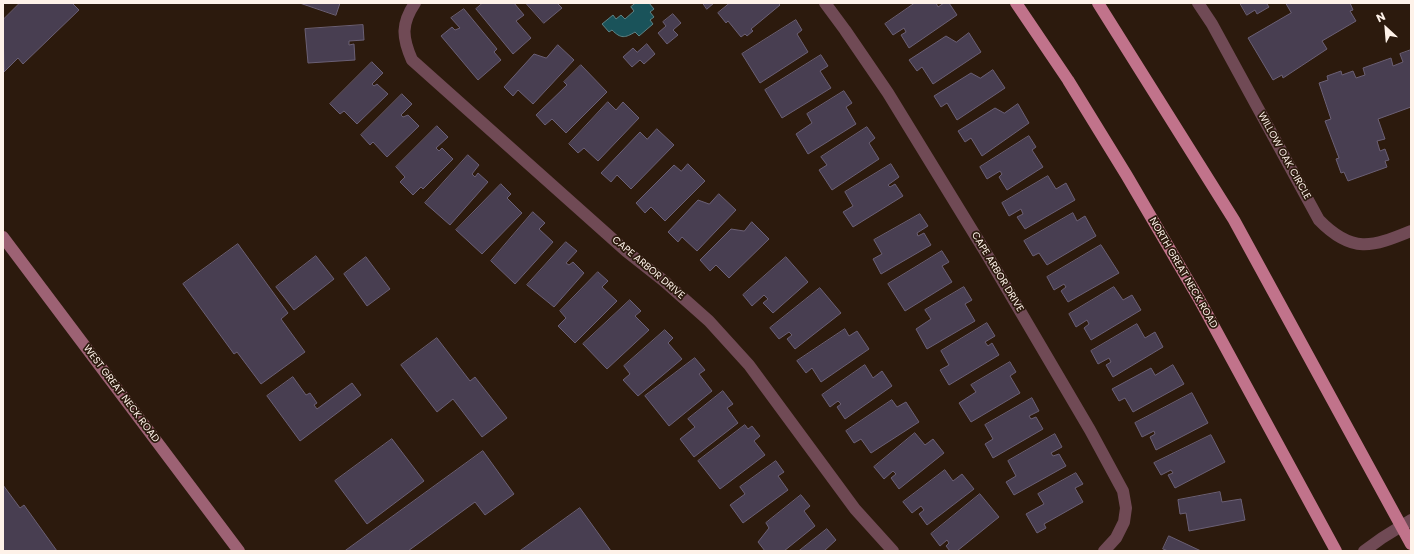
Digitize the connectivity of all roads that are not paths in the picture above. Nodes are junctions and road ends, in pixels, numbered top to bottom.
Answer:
1 (415, 3) edge
2 (825, 3) edge
3 (1016, 3) edge
4 (1098, 3) edge
5 (1198, 3) edge
6 (1411, 231) edge
7 (3, 237) edge
8 (1406, 523) edge
9 (1411, 544) edge
10 (239, 551) edge
11 (893, 551) edge
12 (1104, 551) edge
13 (1336, 551) edge
14 (1364, 551) edge

1 - 11 street, CAPE ARBOR DRIVE
2 - 12 street, CAPE ARBOR DRIVE
3 - 13 main road, NORTH GREAT NECK ROAD
4 - 8 main road
5 - 6 street, WILLOW OAK CIRCLE
7 - 10 street, WEST GREAT NECK ROAD
8 - 9 main road
8 - 14 street

